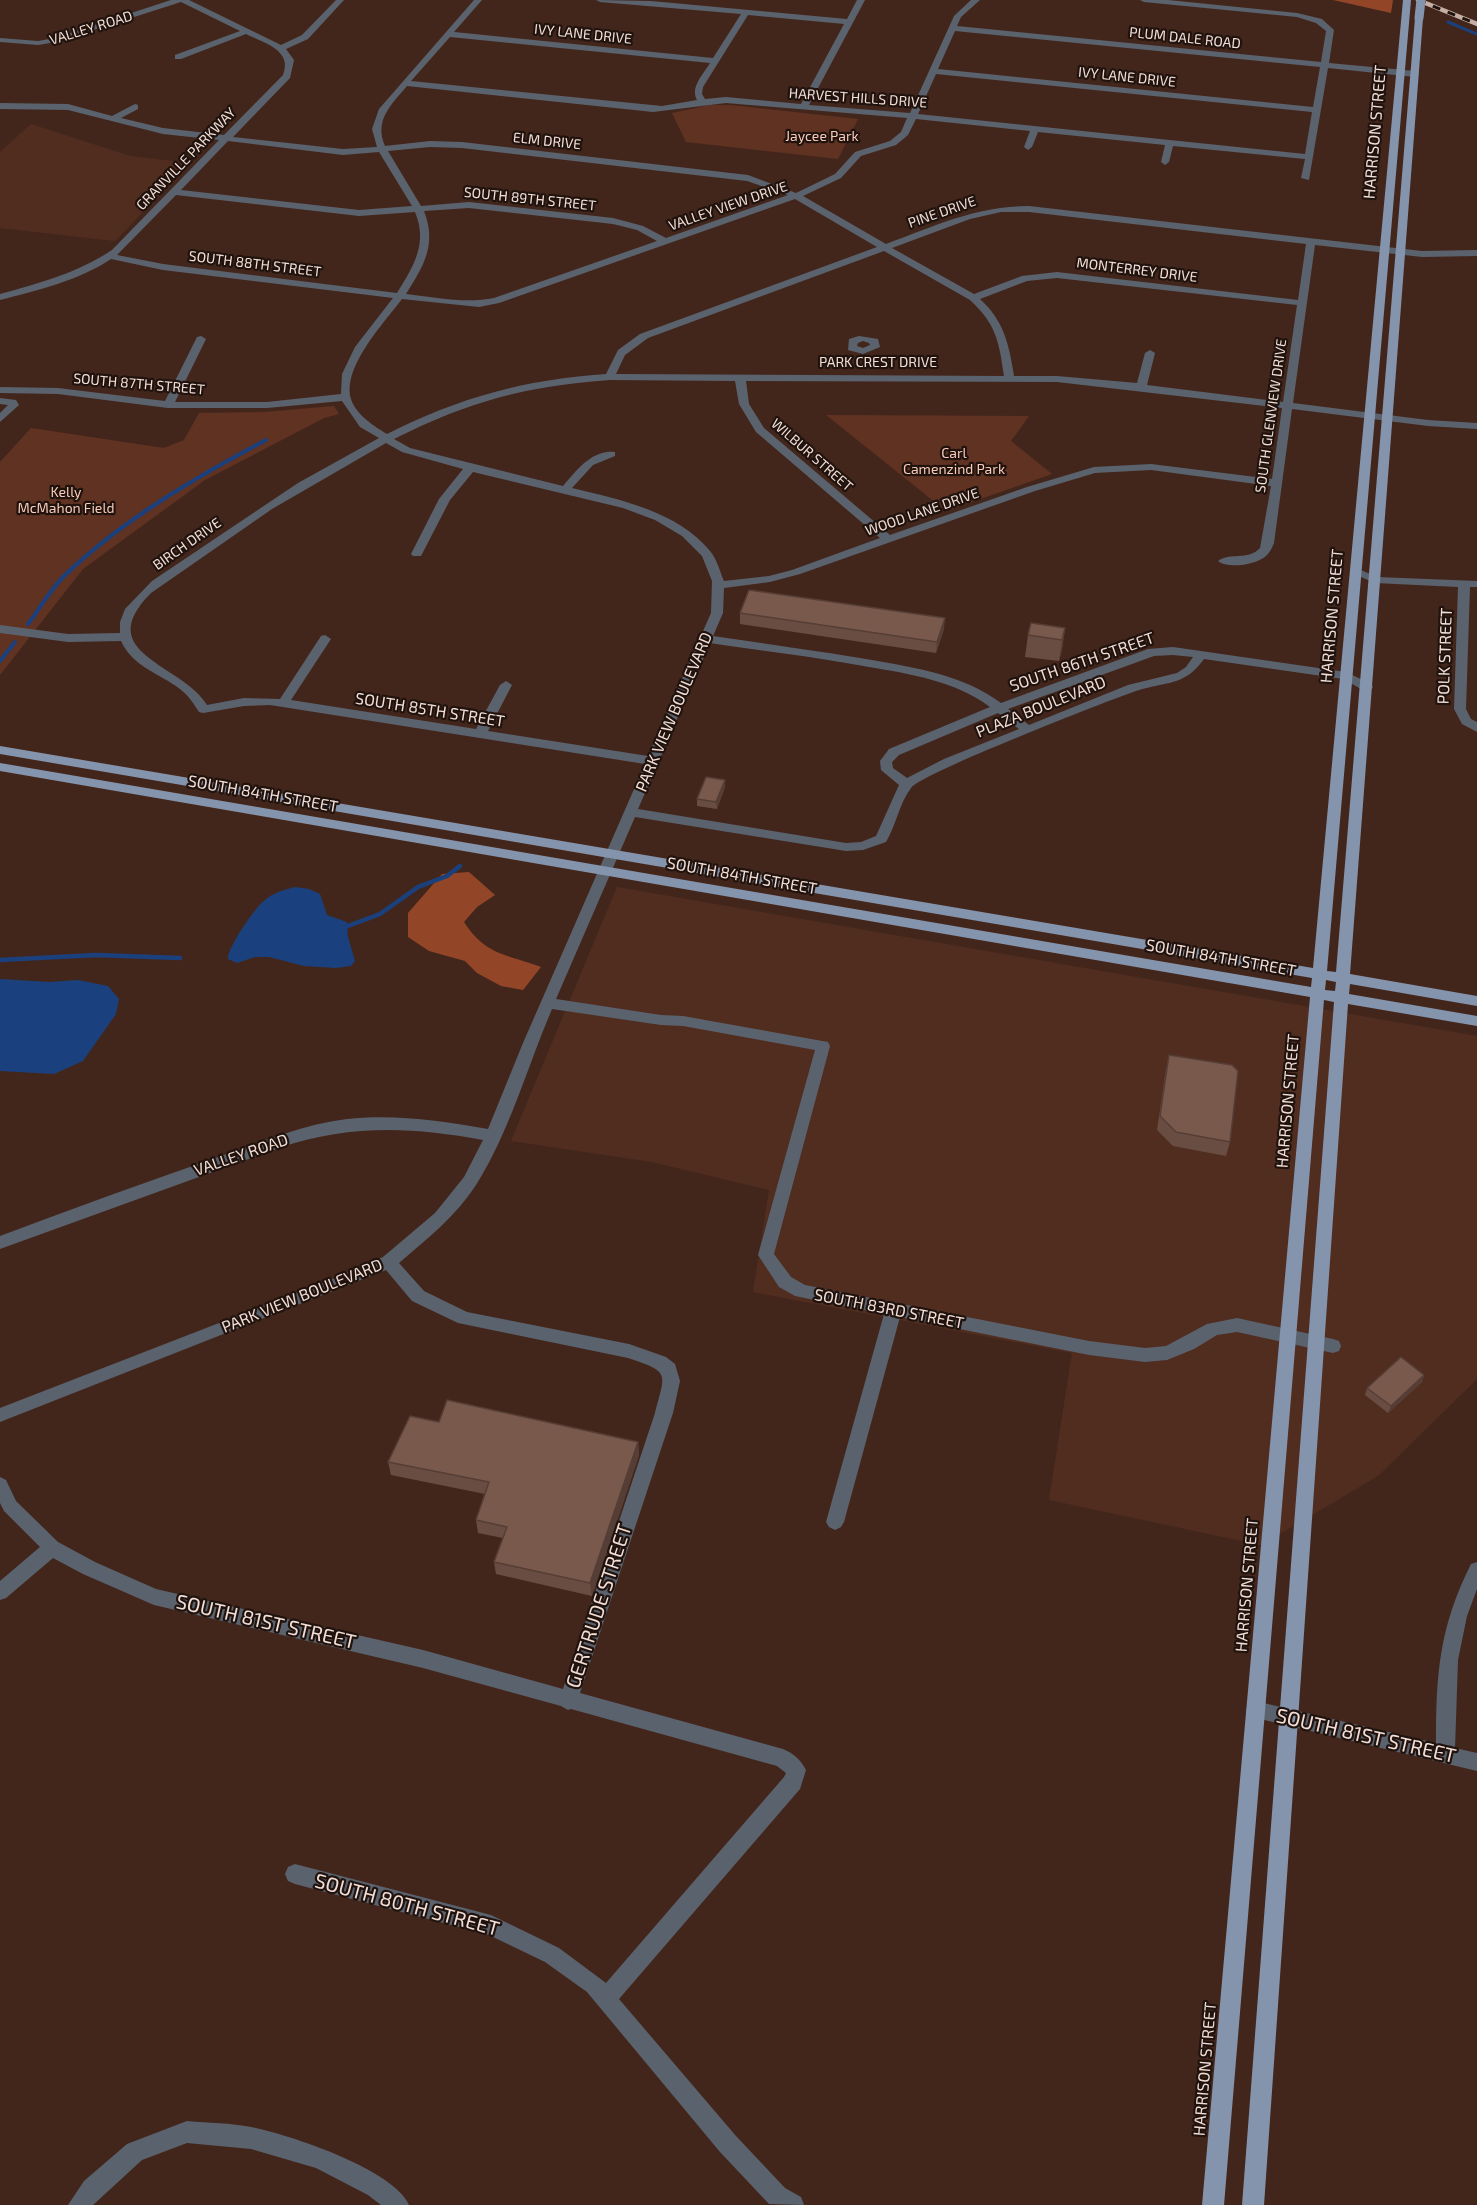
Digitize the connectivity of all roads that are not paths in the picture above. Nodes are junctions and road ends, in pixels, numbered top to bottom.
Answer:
1 (181, 0) edge
2 (340, 0) edge
3 (478, 0) edge
4 (600, 0) edge
5 (861, 0) edge
6 (976, 0) edge
7 (1144, 0) edge
8 (1407, 0) edge
9 (1421, 0) edge
10 (746, 12) junction
11 (849, 22) junction
12 (952, 28) junction
13 (247, 31) junction
14 (448, 34) junction
15 (0, 40) edge
16 (280, 48) junction
17 (178, 57) dead end
18 (715, 61) junction
19 (1324, 65) junction
20 (934, 71) junction
21 (1400, 73) junction
22 (1415, 74) junction
23 (405, 83) junction
24 (702, 102) junction
25 (0, 106) edge
26 (135, 107) dead end
27 (803, 108) junction
28 (1317, 110) junction
29 (913, 116) junction
30 (112, 119) junction
31 (1035, 128) junction
32 (225, 138) junction
33 (1170, 142) junction
34 (1028, 147) dead end
35 (384, 149) junction
36 (1308, 157) junction
37 (1165, 162) dead end
38 (1306, 178) dead end
39 (173, 192) junction
40 (796, 196) junction
41 (418, 208) junction
42 (1311, 241) junction
43 (666, 242) junction
44 (885, 247) junction
45 (1393, 251) junction
46 (1477, 253) edge
47 (110, 256) junction
48 (398, 296) junction
49 (0, 297) edge
50 (973, 298) junction
51 (1302, 303) junction
52 (201, 339) dead end
53 (863, 351) dead end
54 (1150, 353) dead end
55 (610, 377) junction
56 (740, 377) junction
57 (865, 377) junction
58 (1009, 378) junction
59 (1141, 387) junction
60 (0, 390) edge
61 (346, 397) junction
62 (0, 402) edge
63 (168, 405) junction
64 (1287, 406) junction
65 (1379, 417) junction
66 (0, 419) edge
67 (1477, 426) edge
68 (386, 441) junction
69 (611, 454) dead end
70 (470, 468) junction
71 (1276, 483) junction
72 (565, 490) junction
73 (889, 540) junction
74 (417, 554) dead end
75 (1224, 561) dead end
76 (1356, 571) junction
77 (1375, 580) junction
78 (1471, 584) edge
79 (720, 585) junction
80 (0, 628) edge
81 (125, 637) junction
82 (325, 639) dead end
83 (706, 639) junction
84 (1201, 654) junction
85 (1346, 676) junction
86 (507, 685) dead end
87 (1367, 687) junction
88 (283, 703) junction
89 (999, 708) junction
90 (1474, 726) edge
91 (1028, 730) junction
92 (480, 734) junction
93 (0, 750) edge
94 (653, 761) junction
95 (0, 767) edge
96 (906, 784) junction
97 (631, 812) junction
98 (613, 855) junction
99 (606, 870) junction
100 (1319, 974) junction
101 (1343, 979) junction
102 (1317, 994) junction
103 (1342, 998) junction
104 (1477, 1001) edge
105 (548, 1002) junction
106 (1477, 1021) edge
107 (493, 1136) junction
108 (0, 1243) edge
109 (389, 1262) junction
110 (893, 1311) junction
111 (1288, 1337) junction
112 (1325, 1344) junction
113 (0, 1415) edge
114 (0, 1485) edge
115 (835, 1522) dead end
116 (52, 1548) junction
117 (1477, 1570) edge
118 (0, 1592) edge
119 (568, 1701) junction
120 (1255, 1710) junction
121 (1289, 1718) junction
122 (1445, 1754) junction
123 (1477, 1762) edge
124 (295, 1874) dead end
125 (606, 1998) junction
126 (79, 2205) edge
127 (398, 2205) edge
128 (793, 2205) edge
129 (1213, 2205) edge
130 (1253, 2205) edge

1 - 13 street
1 - 15 street, VALLEY ROAD
2 - 16 street
3 - 14 street
4 - 10 street
5 - 11 street
6 - 12 street, VALLEY VIEW DRIVE
7 - 19 street
8 - 21 main road, HARRISON STREET
9 - 22 main road, HARRISON STREET, bridge
10 - 11 street
10 - 18 street
11 - 27 street
12 - 19 street, PLUM DALE ROAD
12 - 20 street, VALLEY VIEW DRIVE
13 - 16 street
13 - 17 street
14 - 18 street, IVY LANE DRIVE
14 - 23 street
16 - 32 street, GRANVILLE PARKWAY
18 - 24 street
19 - 21 street, PLUM DALE ROAD
19 - 28 street
20 - 28 street, IVY LANE DRIVE
20 - 29 street, VALLEY VIEW DRIVE
21 - 22 street, PLUM DALE ROAD
21 - 45 main road, HARRISON STREET
22 - 45 main road, HARRISON STREET
23 - 24 street, HARVEST HILLS DRIVE
23 - 35 street
24 - 27 street, HARVEST HILLS DRIVE
25 - 30 street, ELM DRIVE
26 - 30 street
27 - 29 street, HARVEST HILLS DRIVE
28 - 36 street
29 - 31 street, HARVEST HILLS DRIVE
29 - 40 street, VALLEY VIEW DRIVE
30 - 32 street, ELM DRIVE
31 - 33 street, HARVEST HILLS DRIVE
31 - 34 street
32 - 35 street, ELM DRIVE
32 - 39 street, GRANVILLE PARKWAY
33 - 36 street, HARVEST HILLS DRIVE
33 - 37 street
35 - 40 street, ELM DRIVE
35 - 41 street
36 - 38 street
39 - 41 street, SOUTH 89TH STREET
39 - 47 street, GRANVILLE PARKWAY
40 - 43 street, VALLEY VIEW DRIVE
40 - 44 street, ELM DRIVE
41 - 43 street, SOUTH 89TH STREET
41 - 48 street
42 - 44 street, PINE DRIVE
42 - 45 street, PINE DRIVE
42 - 51 street, SOUTH GLENVIEW DRIVE
43 - 48 street, VALLEY VIEW DRIVE
44 - 50 street, ELM DRIVE
44 - 55 street, PINE DRIVE
45 - 46 street, PINE DRIVE
45 - 65 main road, HARRISON STREET
45 - 65 main road, HARRISON STREET
47 - 48 street, SOUTH 88TH STREET
47 - 49 street, GRANVILLE PARKWAY
48 - 61 street
50 - 51 street, MONTERREY DRIVE
50 - 58 street, ELM DRIVE
51 - 64 street, SOUTH GLENVIEW DRIVE
52 - 63 street
53 - 57 street
54 - 59 street
55 - 56 street, PARK CREST DRIVE
55 - 68 street, PARK CREST DRIVE
56 - 57 street, PARK CREST DRIVE
56 - 73 street, WILBUR STREET
57 - 58 street, PARK CREST DRIVE
58 - 59 street, PARK CREST DRIVE
59 - 64 street, PARK CREST DRIVE
60 - 63 street, SOUTH 87TH STREET
61 - 63 street, SOUTH 87TH STREET
61 - 68 street
62 - 66 street
64 - 65 street, PARK CREST DRIVE
64 - 71 street, SOUTH GLENVIEW DRIVE
65 - 67 street
65 - 76 main road, HARRISON STREET
65 - 77 main road, HARRISON STREET
68 - 70 street
68 - 81 street, BIRCH DRIVE
69 - 72 street
70 - 72 street
70 - 74 street
71 - 73 street, WOOD LANE DRIVE
71 - 75 street, SOUTH GLENVIEW DRIVE
72 - 79 street
73 - 79 street, WOOD LANE DRIVE
76 - 77 street
76 - 85 main road, HARRISON STREET
77 - 78 street
77 - 87 main road, HARRISON STREET
78 - 90 street, POLK STREET
79 - 83 street, PARK VIEW BOULEVARD
80 - 81 street
81 - 88 street, SOUTH 85TH STREET
82 - 88 street
83 - 89 street, SOUTH 86TH STREET
83 - 94 street, PARK VIEW BOULEVARD
84 - 85 street, SOUTH 86TH STREET
84 - 89 street, SOUTH 86TH STREET
84 - 91 street, PLAZA BOULEVARD
85 - 87 street, SOUTH 86TH STREET
85 - 100 main road, HARRISON STREET
86 - 92 street
87 - 101 main road, HARRISON STREET
88 - 92 street, SOUTH 85TH STREET
89 - 91 street
89 - 96 street
91 - 96 street, PLAZA BOULEVARD
92 - 94 street, SOUTH 85TH STREET
93 - 98 main road, SOUTH 84TH STREET
94 - 97 street, PARK VIEW BOULEVARD
95 - 99 main road, SOUTH 84TH STREET
96 - 97 street
97 - 98 street, PARK VIEW BOULEVARD
98 - 99 street, PARK VIEW BOULEVARD
98 - 100 main road, SOUTH 84TH STREET
99 - 102 main road, SOUTH 84TH STREET
99 - 105 street, PARK VIEW BOULEVARD
100 - 101 main road, SOUTH 84TH STREET
100 - 102 main road, HARRISON STREET
101 - 103 main road, HARRISON STREET
101 - 104 main road, SOUTH 84TH STREET
102 - 103 main road, SOUTH 84TH STREET
102 - 111 main road, HARRISON STREET
103 - 106 main road, SOUTH 84TH STREET
103 - 112 main road, HARRISON STREET
105 - 107 street, PARK VIEW BOULEVARD
105 - 110 street, SOUTH 83RD STREET
107 - 108 street, VALLEY ROAD
107 - 109 street, PARK VIEW BOULEVARD
109 - 113 street, PARK VIEW BOULEVARD
109 - 119 street, GERTRUDE STREET
110 - 111 street, SOUTH 83RD STREET
110 - 115 street
111 - 112 street, SOUTH 83RD STREET
111 - 120 main road, HARRISON STREET
112 - 121 main road, HARRISON STREET
114 - 116 street, SOUTH 81ST STREET
116 - 118 street
116 - 119 street, SOUTH 81ST STREET
117 - 122 street
119 - 125 street, GERTRUDE STREET
120 - 121 street, SOUTH 81ST STREET
120 - 129 main road, HARRISON STREET
121 - 122 street, SOUTH 81ST STREET
121 - 130 main road, HARRISON STREET
122 - 123 street, SOUTH 81ST STREET
124 - 125 street, SOUTH 80TH STREET
125 - 128 street
126 - 127 street

